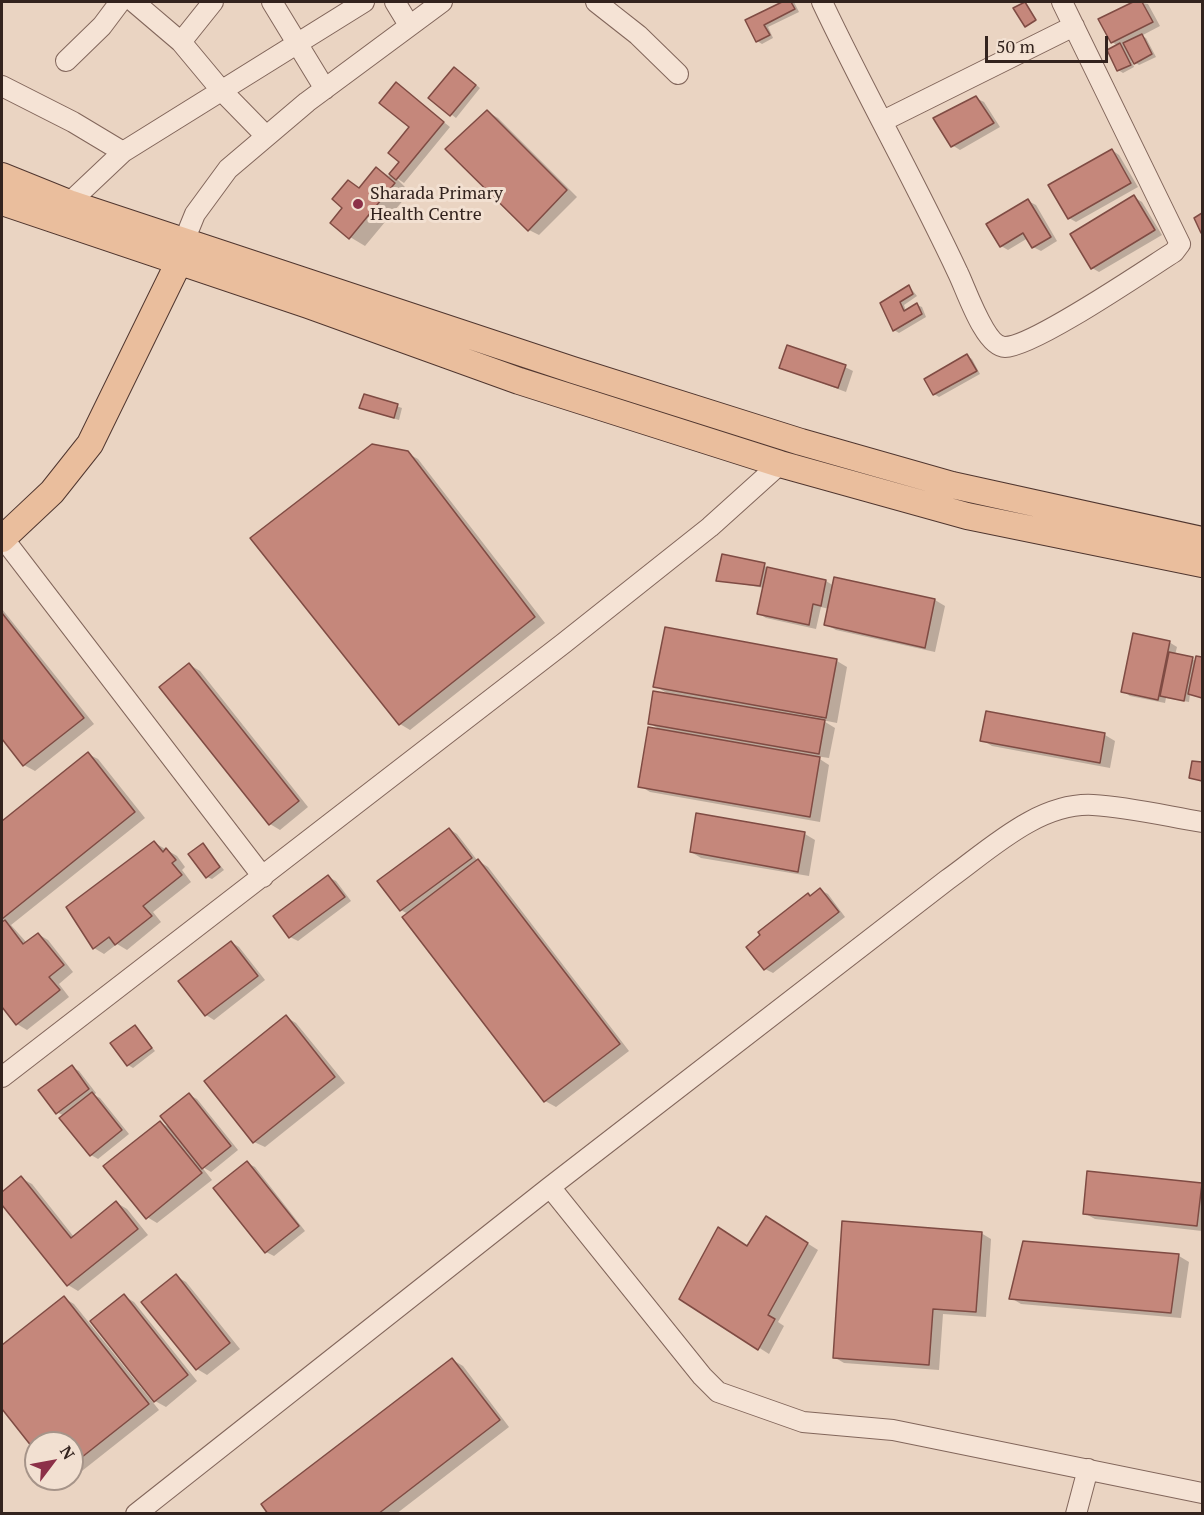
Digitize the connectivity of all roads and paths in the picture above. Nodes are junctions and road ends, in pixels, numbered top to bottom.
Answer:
1 (120, 2) edge
2 (134, 2) edge
3 (213, 2) edge
4 (272, 2) edge
5 (364, 2) edge
6 (395, 2) edge
7 (442, 2) edge
8 (596, 2) edge
9 (822, 2) edge
10 (1062, 2) edge
11 (409, 26) junction
12 (1074, 26) junction
13 (181, 42) junction
14 (298, 44) junction
15 (66, 61) dead end
16 (678, 74) dead end
17 (2, 86) edge
18 (325, 88) junction
19 (221, 90) junction
20 (883, 121) junction
21 (266, 136) junction
22 (123, 152) junction
23 (2, 176) edge
24 (2, 202) edge
25 (69, 203) junction
26 (182, 251) junction
27 (780, 464) junction
28 (2, 539) edge
29 (1203, 540) edge
30 (1203, 564) edge
31 (1203, 822) edge
32 (263, 877) junction
33 (2, 1077) edge
34 (550, 1186) junction
35 (1088, 1469) junction
36 (1203, 1493) edge
37 (136, 1514) edge
38 (1076, 1514) edge

1 - 15 street
2 - 13 street
3 - 13 street
4 - 14 street
5 - 14 street
6 - 11 street
7 - 11 street
8 - 16 street
9 - 20 street
10 - 12 street
11 - 18 street
12 - 20 street
12 - 20 street
13 - 19 street
14 - 18 street
14 - 19 street
17 - 22 street
18 - 21 street
19 - 21 street
19 - 22 street
21 - 26 street
22 - 25 street
23 - 25 main road
24 - 26 main road
25 - 26 main road
26 - 27 main road
26 - 28 main road
26 - 29 main road
27 - 30 main road
27 - 32 street
28 - 32 street
31 - 34 street
32 - 33 street
34 - 35 street
34 - 37 street
35 - 36 street
35 - 38 street

